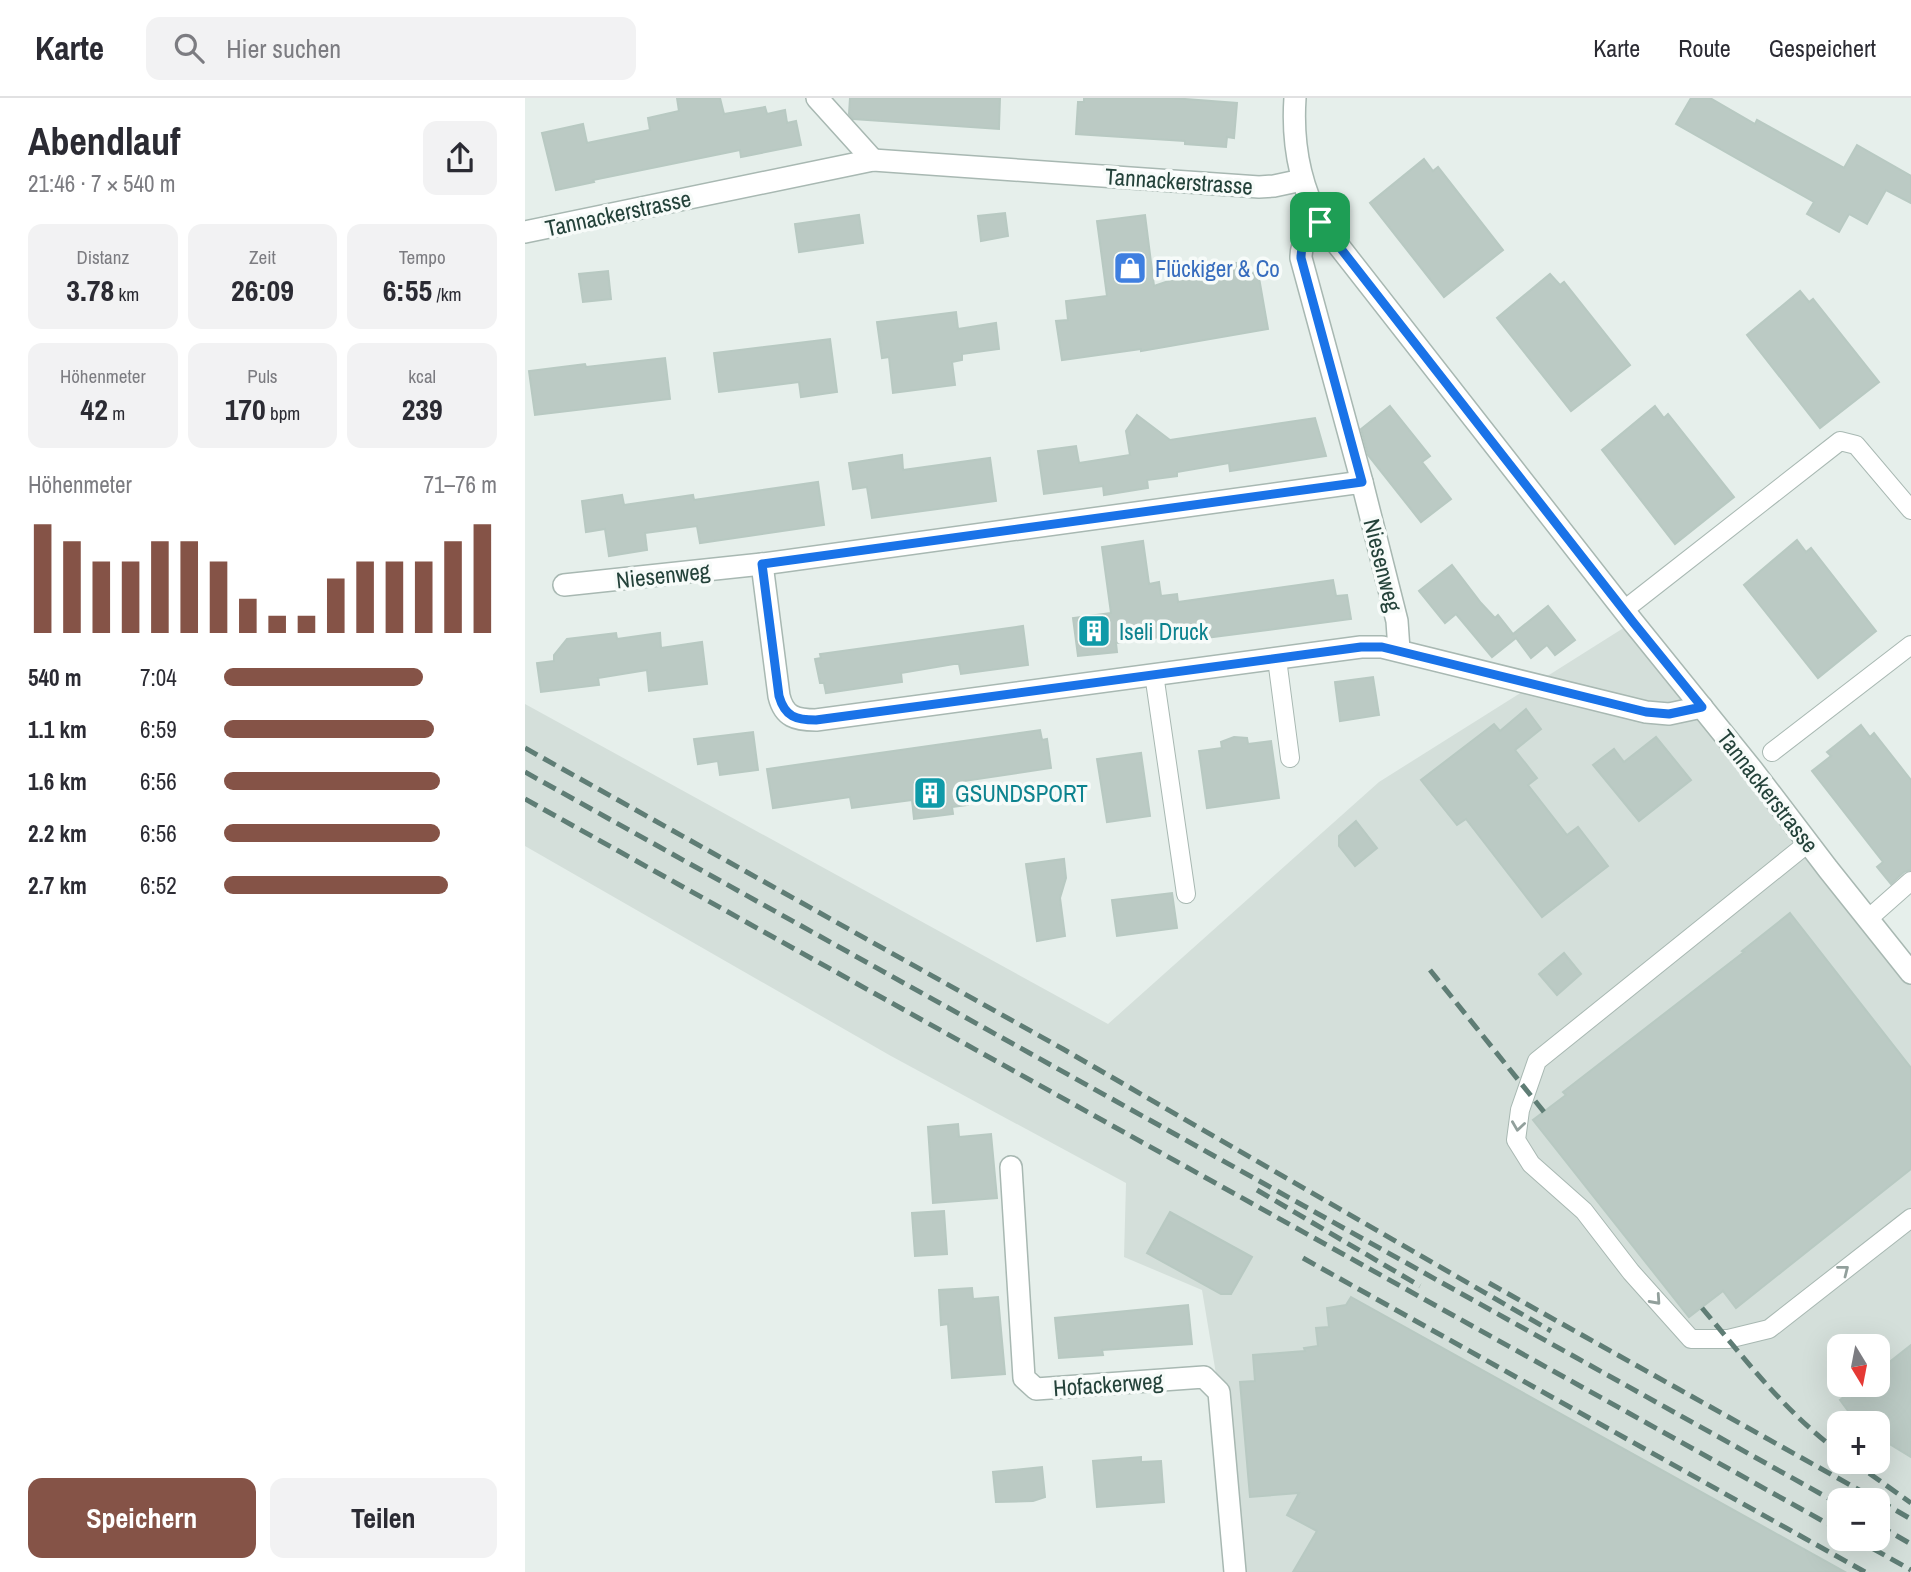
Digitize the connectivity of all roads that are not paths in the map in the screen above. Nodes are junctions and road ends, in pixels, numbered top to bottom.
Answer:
1 (817, 98) edge
2 (1295, 98) edge
3 (873, 160) junction
4 (1302, 180) junction
5 (1320, 222) junction
6 (525, 232) edge
7 (1362, 482) junction
8 (1911, 510) edge
9 (762, 564) junction
10 (564, 585) dead end
11 (1623, 610) junction
12 (1911, 645) edge
13 (1399, 650) junction
14 (1277, 659) junction
15 (1154, 674) junction
16 (1702, 707) junction
17 (1772, 751) dead end
18 (1290, 758) dead end
19 (1808, 844) junction
20 (1911, 881) edge
21 (1186, 894) dead end
22 (1868, 919) junction
23 (1911, 973) edge
24 (1011, 1167) dead end
25 (1911, 1218) edge
26 (1235, 1572) edge

1 - 3 street
2 - 4 street
3 - 4 street, Tannackerstrasse
3 - 6 street, Tannackerstrasse
4 - 5 street, Tannackerstrasse
5 - 7 street, Niesenweg
5 - 11 street, Tannackerstrasse
7 - 9 street, Niesenweg
7 - 13 street, Niesenweg
8 - 11 lane
9 - 10 street, Niesenweg
9 - 15 street, Niesenweg
11 - 16 street, Tannackerstrasse
12 - 17 lane
13 - 14 street, Niesenweg
13 - 16 street, Niesenweg
14 - 15 street, Niesenweg
14 - 18 lane
15 - 21 lane
16 - 19 street, Tannackerstrasse
19 - 22 street, Tannackerstrasse
19 -> 25 lane
20 - 22 lane
22 - 23 street, Tannackerstrasse
24 - 26 street, Hofackerweg

